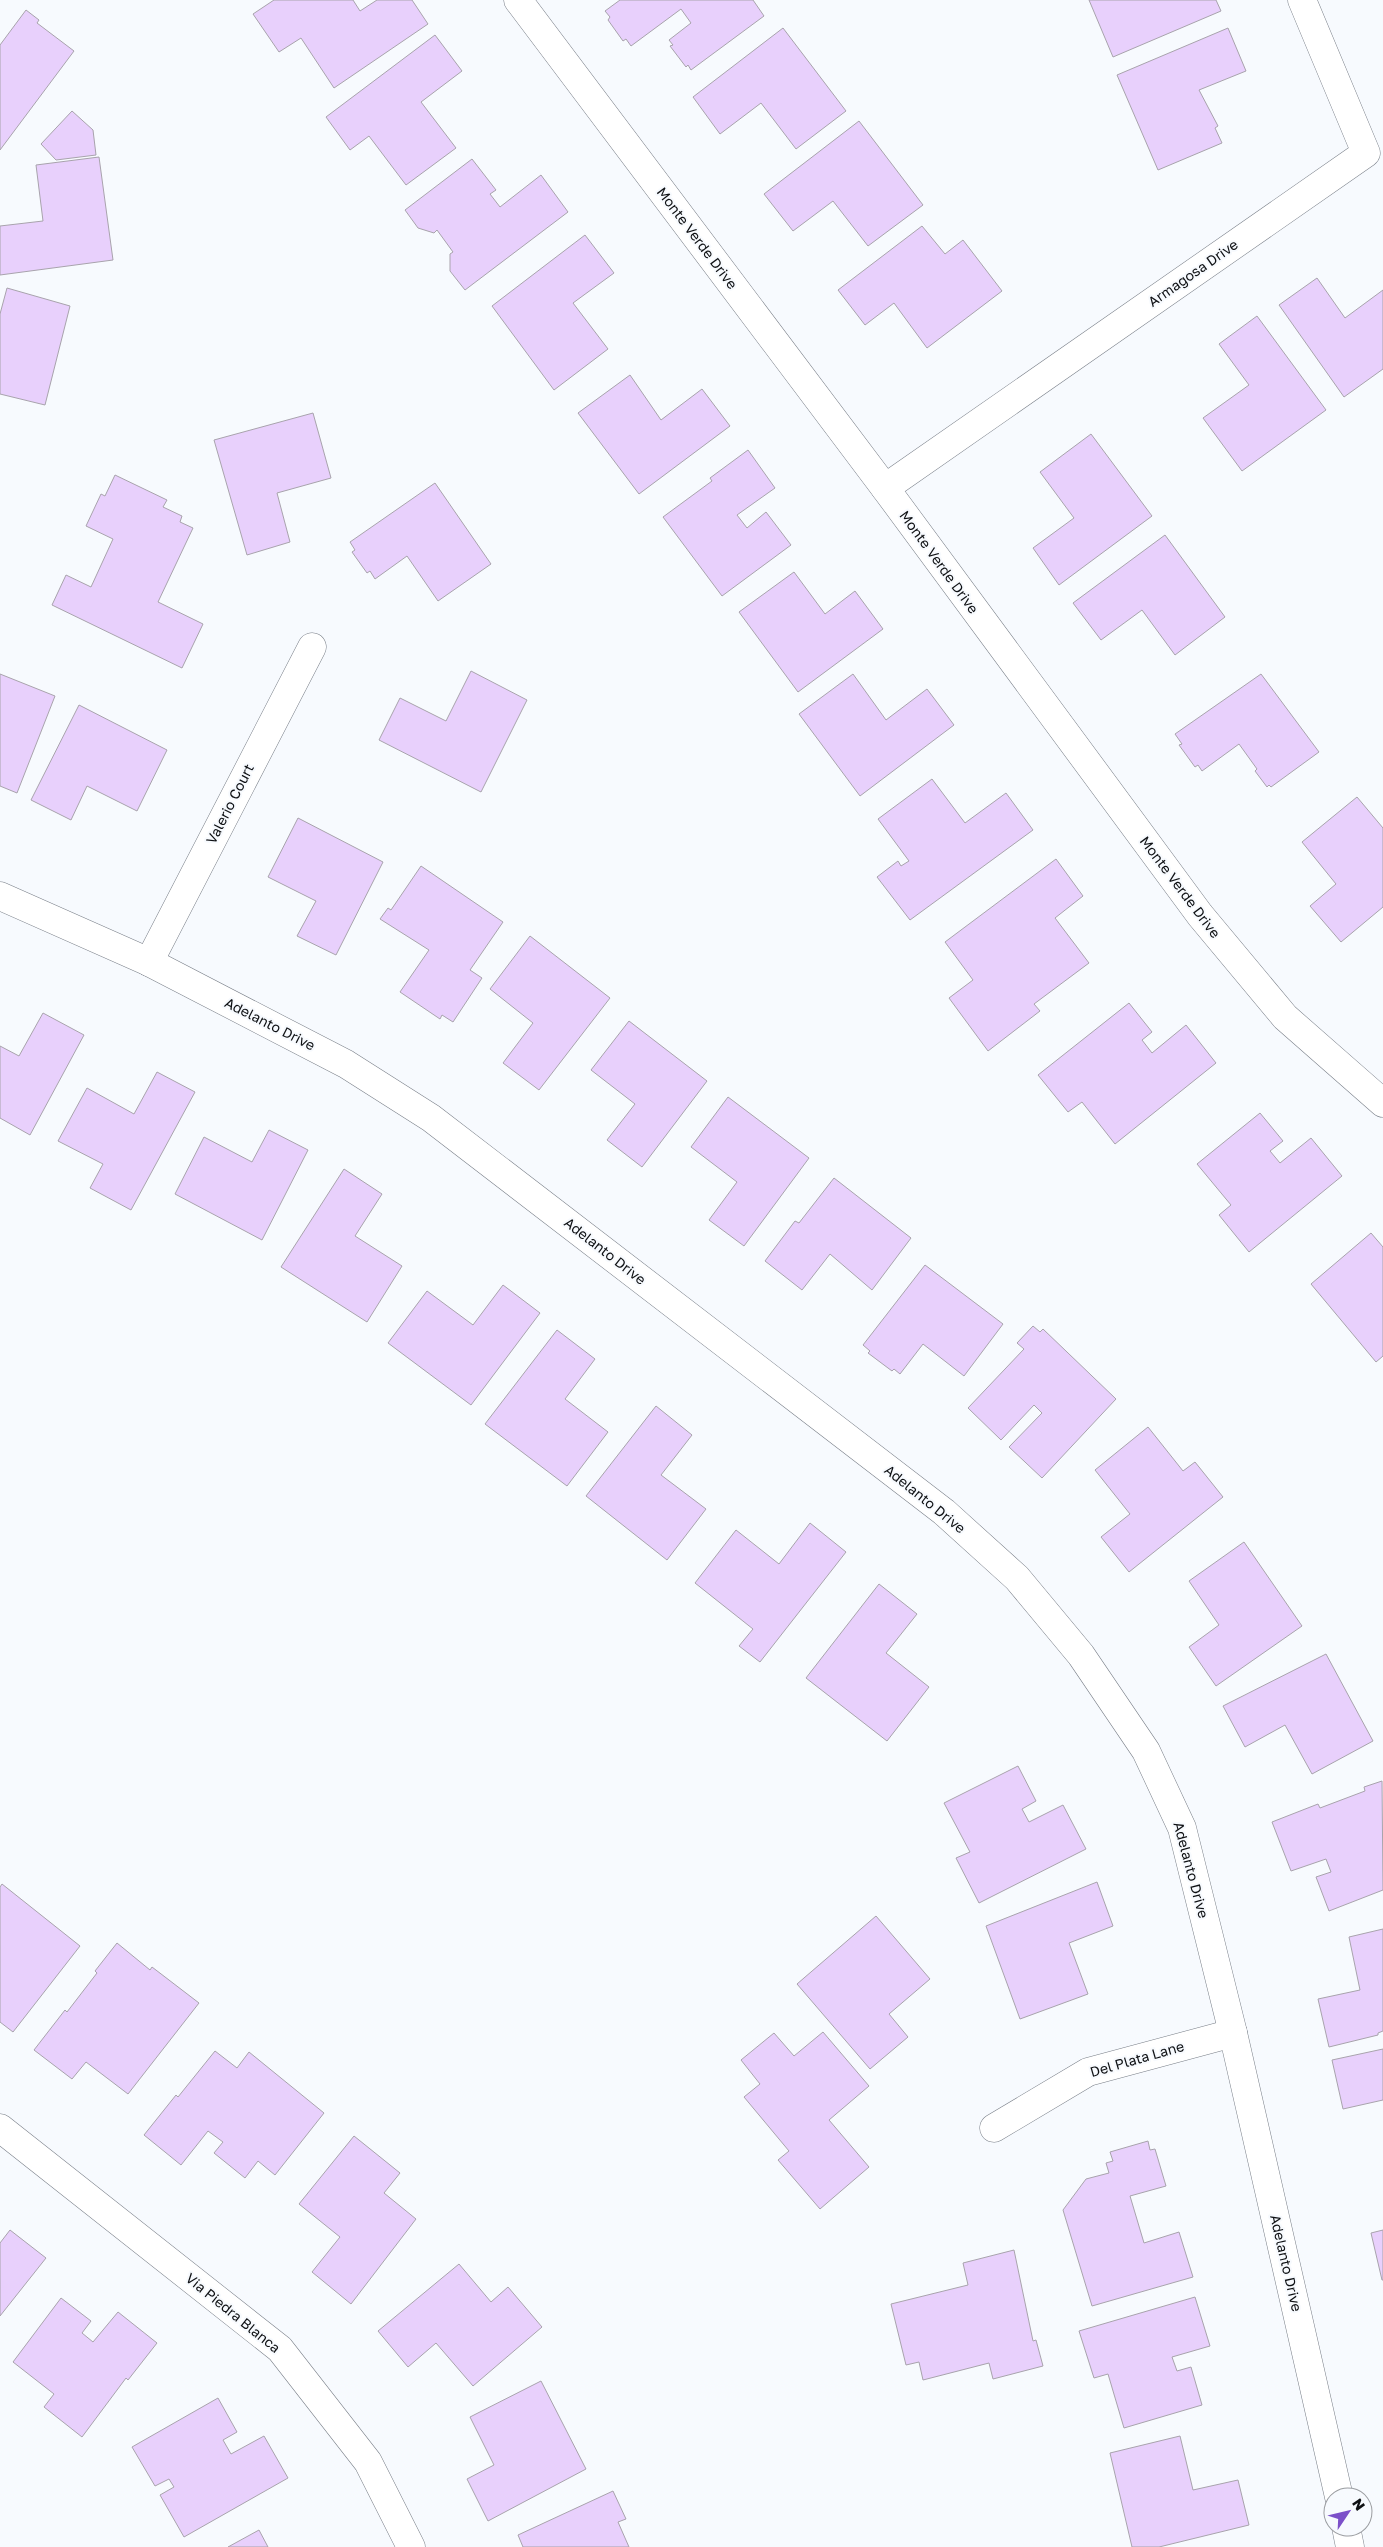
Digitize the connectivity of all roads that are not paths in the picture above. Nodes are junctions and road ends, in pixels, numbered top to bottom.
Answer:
1 (518, 0) edge
2 (1302, 0) edge
3 (884, 488) junction
4 (312, 647) dead end
5 (0, 896) edge
6 (149, 962) junction
7 (1383, 1104) edge
8 (1233, 2033) junction
9 (0, 2128) edge
10 (994, 2128) dead end
11 (1337, 2487) edge
12 (412, 2547) edge

1 - 3 street, Monte Verde Drive
2 - 3 street, Armagosa Drive
3 - 7 street, Monte Verde Drive
4 - 6 street, Valerio Court
5 - 6 street, Adelanto Drive
6 - 8 street, Adelanto Drive
8 - 10 street, Del Plata Lane
8 - 11 street, Adelanto Drive
9 - 12 street, Via Piedra Blanca

